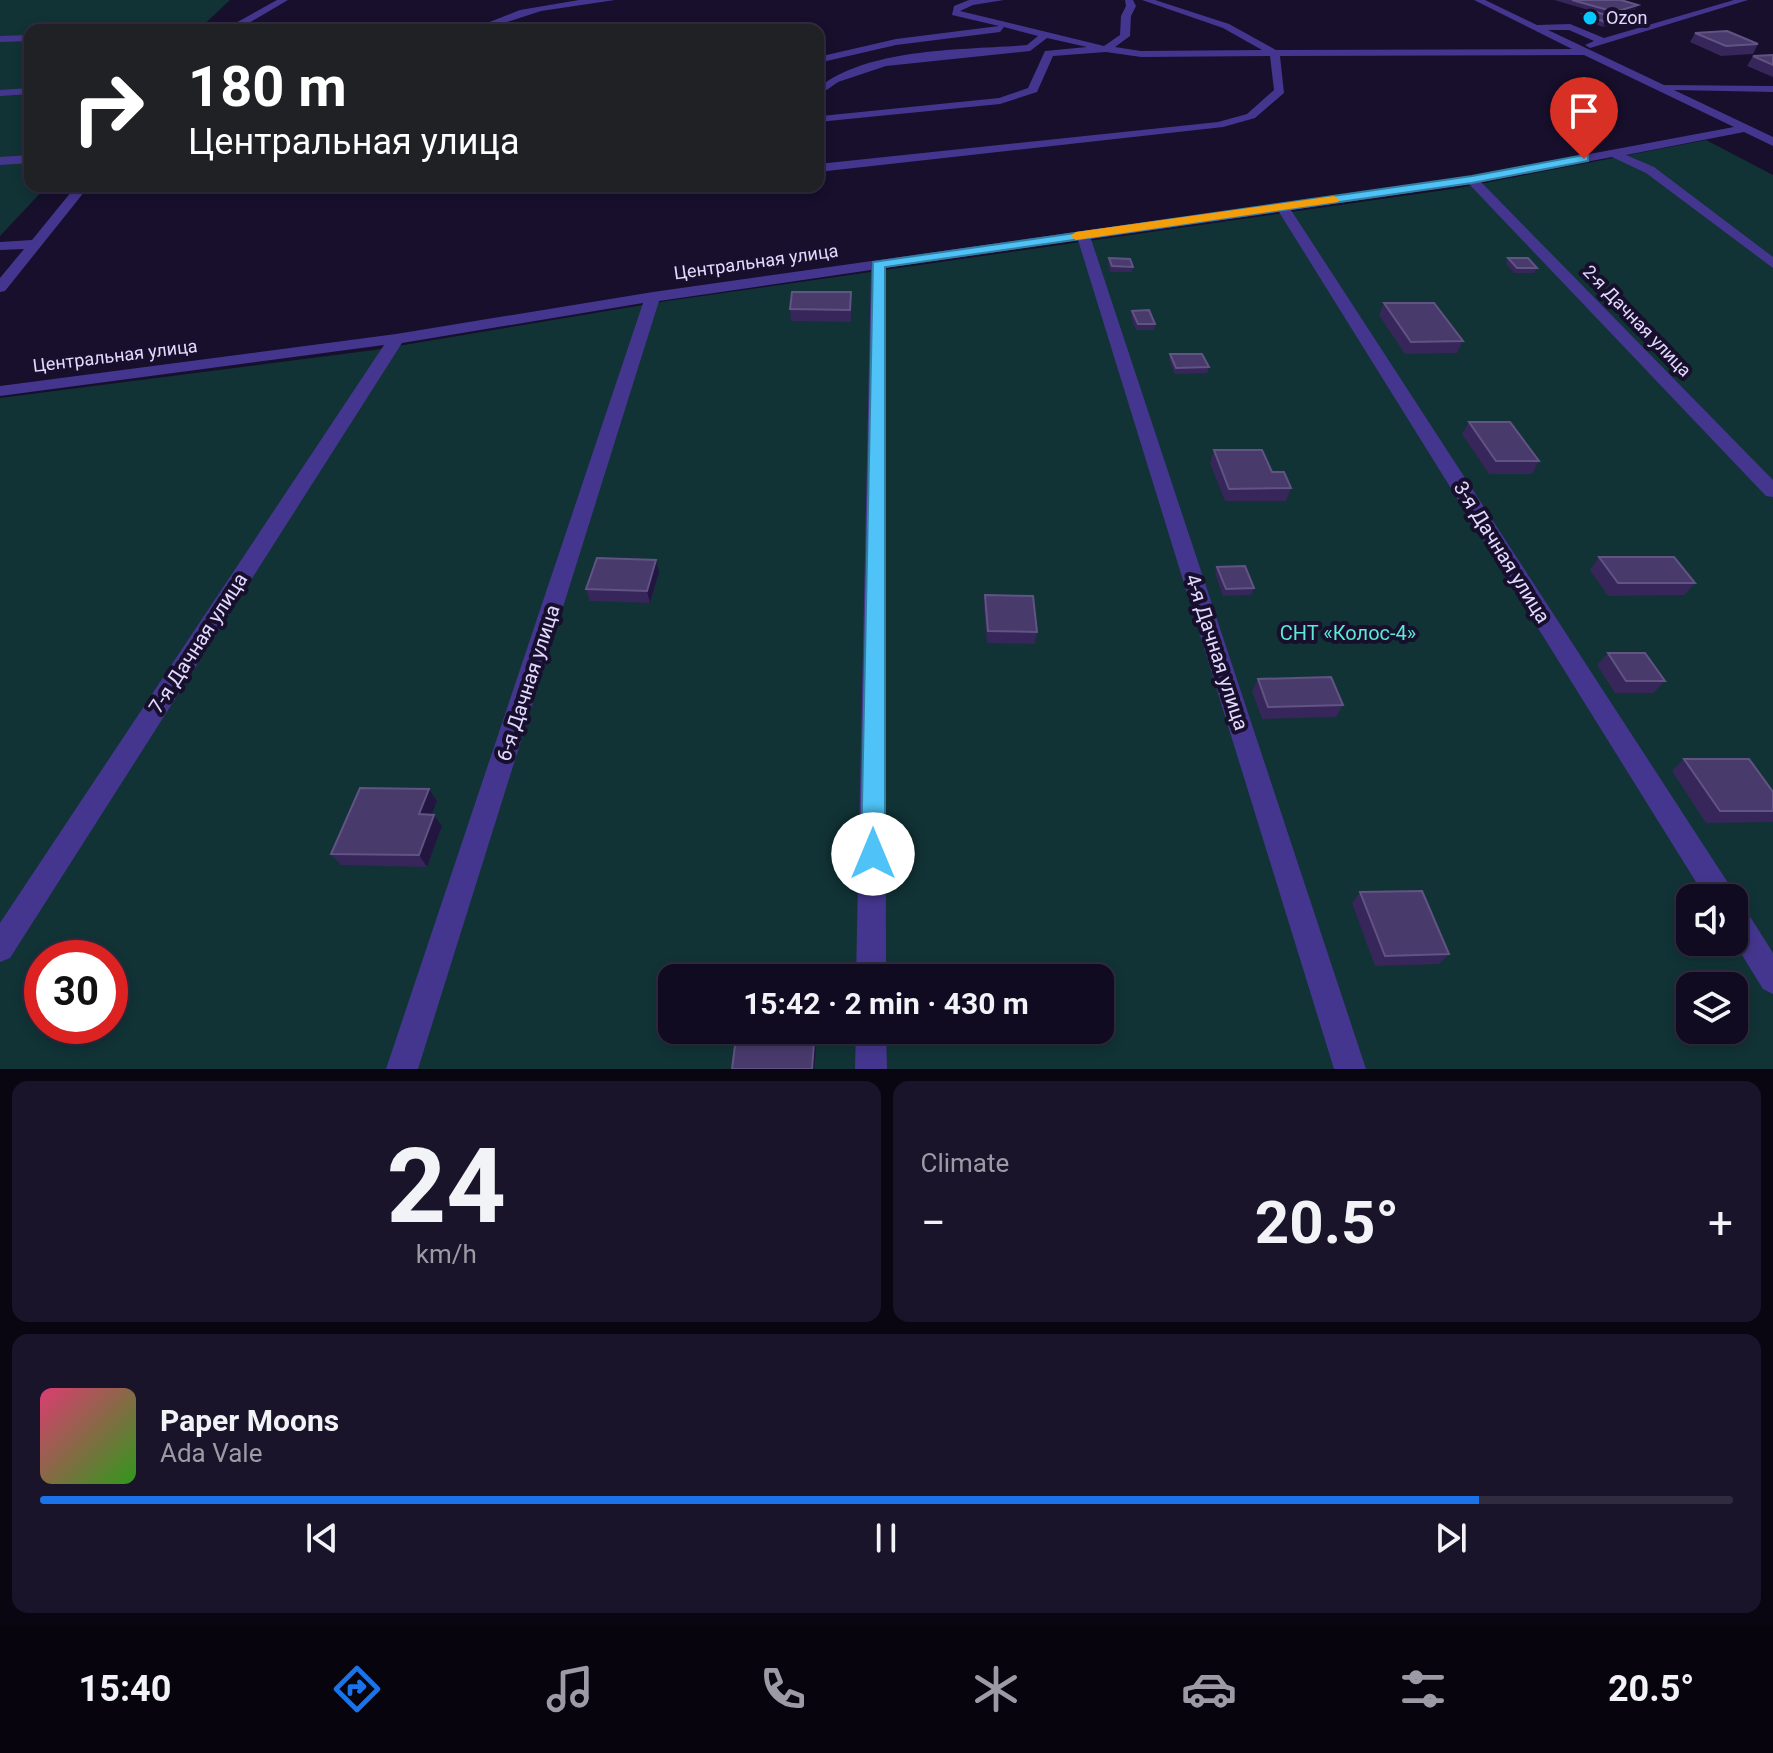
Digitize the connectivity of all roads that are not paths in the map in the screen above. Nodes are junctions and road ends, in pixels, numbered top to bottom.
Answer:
1 (284, 0) edge
2 (611, 0) edge
3 (1000, 0) edge
4 (1129, 0) edge
5 (1146, 0) edge
6 (1478, 0) edge
7 (1744, 0) edge
8 (240, 24) edge
9 (486, 24) edge
10 (1012, 27) junction
11 (1536, 27) junction
12 (1045, 34) junction
13 (24, 38) edge
14 (0, 39) edge
15 (1603, 41) junction
16 (1106, 49) junction
17 (1583, 50) junction
18 (1275, 54) junction
19 (824, 59) edge
20 (1660, 87) junction
21 (824, 89) edge
22 (1773, 89) edge
23 (24, 91) edge
24 (0, 93) edge
25 (824, 117) edge
26 (1744, 129) junction
27 (1773, 142) edge
28 (1612, 153) junction
29 (24, 159) edge
30 (0, 161) edge
31 (824, 167) edge
32 (1472, 180) junction
33 (78, 192) edge
34 (1283, 207) junction
35 (1083, 235) junction
36 (36, 244) junction
37 (0, 246) edge
38 (878, 264) junction
39 (1773, 264) edge
40 (0, 288) edge
41 (653, 297) junction
42 (396, 339) junction
43 (0, 391) edge
44 (1773, 491) edge
45 (1713, 884) edge
46 (1748, 939) edge
47 (0, 948) edge
48 (871, 964) edge
49 (1773, 979) edge
50 (871, 1044) edge
51 (402, 1069) edge
52 (871, 1069) edge
53 (1350, 1069) edge

1 - 8 street
2 - 9 street
3 - 10 street
4 - 16 street
5 - 18 street
6 - 11 street
7 - 15 street
10 - 12 street
10 - 19 street
11 - 15 street
11 - 17 street
12 - 16 street
12 - 21 street
13 - 14 street
15 - 17 street
16 - 18 street
16 - 25 street
17 - 18 street
17 - 20 street
18 - 31 street
20 - 22 street
20 - 26 street
23 - 24 street
26 - 27 street
26 - 28 street, Центральная улица
28 - 32 street, Центральная улица
28 - 39 street
29 - 30 street
32 - 34 street, Центральная улица
32 - 44 street, 2-я Дачная улица
33 - 36 street
34 - 35 street, Центральная улица
34 - 45 street, 3-я Дачная улица
35 - 38 street, Центральная улица
35 - 53 street, 4-я Дачная улица
36 - 37 street
36 - 40 street
38 - 41 street, Центральная улица
38 - 48 street
41 - 42 street, Центральная улица
41 - 51 street, 6-я Дачная улица
42 - 43 street, Центральная улица
42 - 47 street, 7-я Дачная улица
46 - 49 street
50 - 52 street

